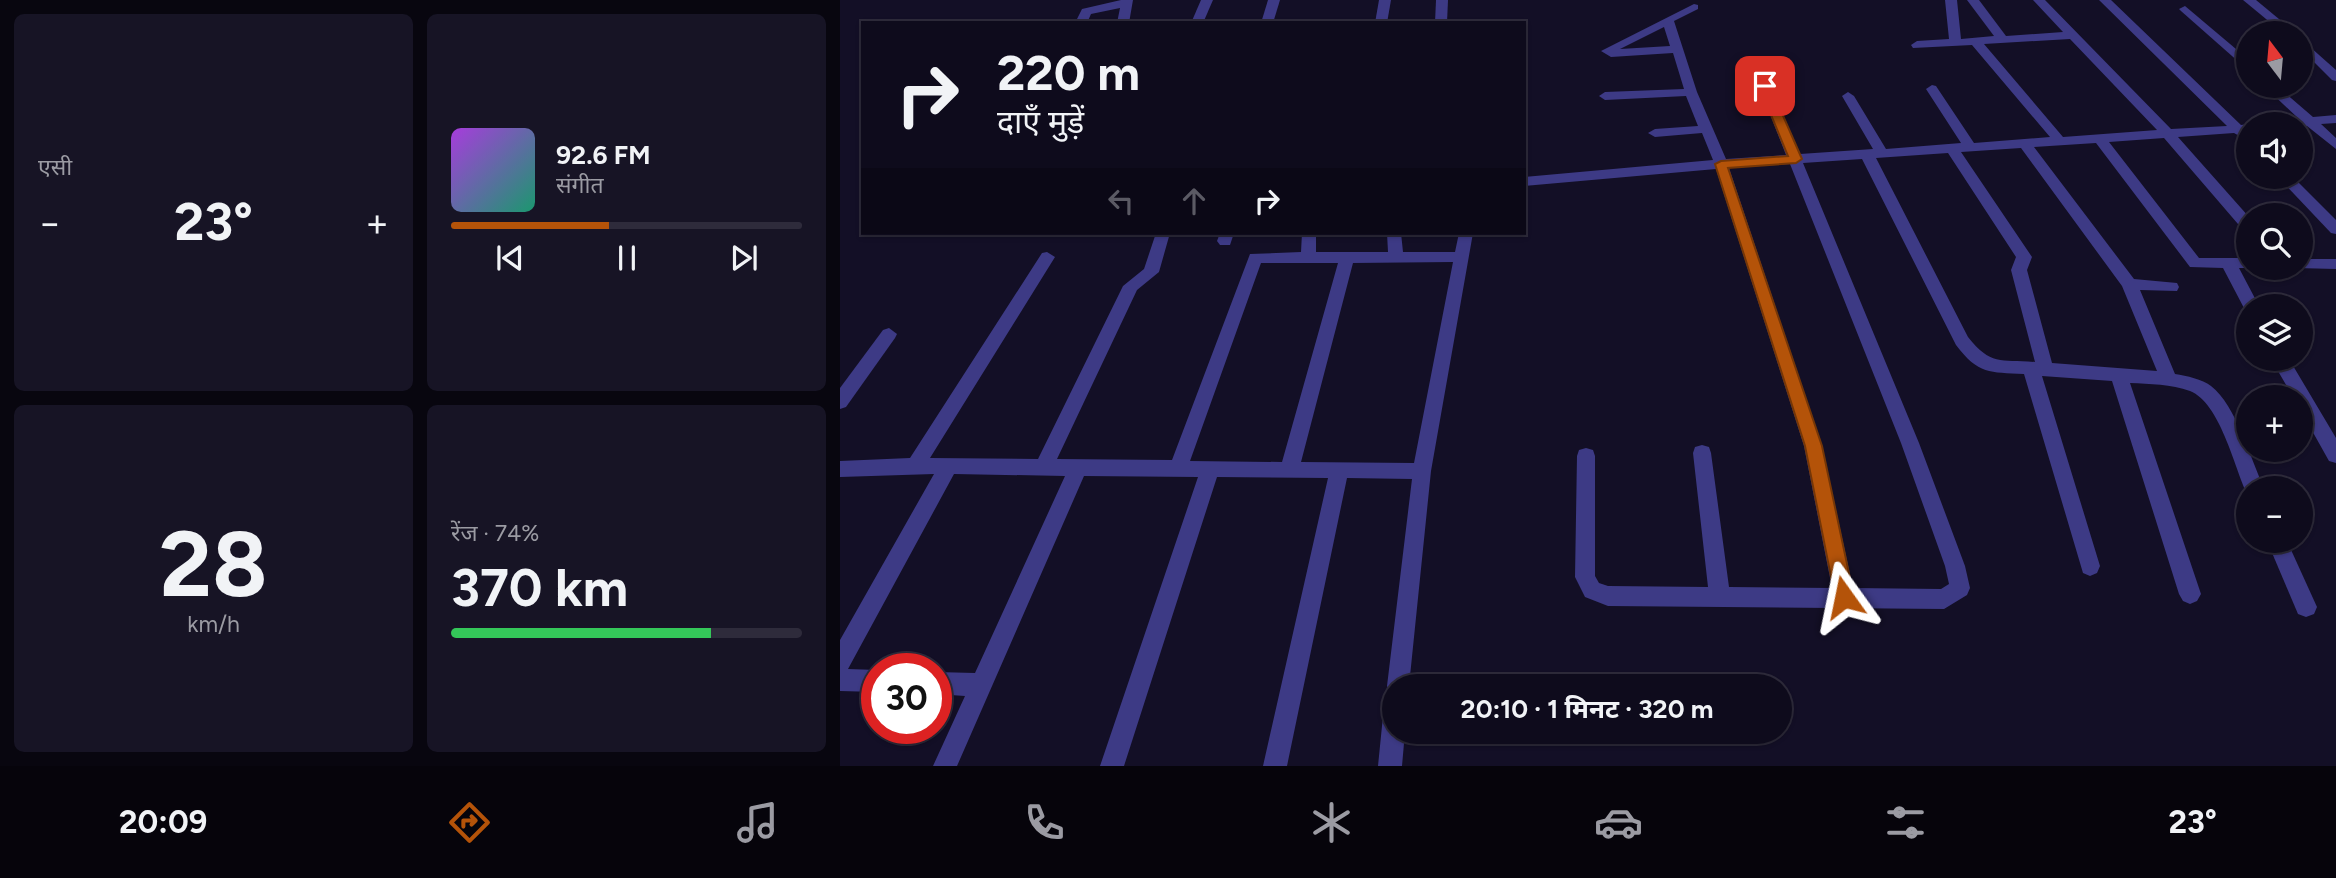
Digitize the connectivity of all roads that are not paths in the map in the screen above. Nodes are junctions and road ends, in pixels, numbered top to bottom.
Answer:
1 (1207, 0) edge
2 (1274, 0) edge
3 (1385, 0) edge
4 (1443, 0) edge
5 (1951, 0) edge
6 (1973, 0) edge
7 (2039, 0) edge
8 (2105, 0) edge
9 (2233, 0) edge
10 (2249, 0) edge
11 (1127, 2) edge
12 (1694, 7) dead end
13 (2185, 9) dead end
14 (1668, 20) junction
15 (1082, 21) edge
16 (1122, 21) edge
17 (1199, 21) edge
18 (1268, 21) edge
19 (1381, 21) edge
20 (1441, 21) edge
21 (2258, 21) edge
22 (2275, 21) edge
23 (2071, 35) junction
24 (2002, 39) junction
25 (1975, 41) junction
26 (1955, 42) junction
27 (1917, 44) dead end
28 (1678, 49) junction
29 (2236, 55) edge
30 (2314, 56) edge
31 (2314, 65) edge
32 (2336, 79) edge
33 (1765, 86) dead end
34 (1932, 89) dead end
35 (1691, 92) junction
36 (1605, 96) dead end
37 (1848, 96) dead end
38 (2284, 98) edge
39 (2300, 112) edge
40 (2336, 119) edge
41 (2313, 121) edge
42 (2236, 122) edge
43 (2313, 123) edge
44 (1707, 129) junction
45 (2236, 129) edge
46 (2166, 132) junction
47 (1655, 133) dead end
48 (2099, 138) junction
49 (2060, 141) junction
50 (2026, 145) junction
51 (2336, 145) edge
52 (1970, 148) junction
53 (1953, 150) junction
54 (1874, 154) junction
55 (1796, 159) junction
56 (1721, 164) junction
57 (1526, 182) edge
58 (2297, 189) edge
59 (2236, 212) edge
60 (2336, 229) edge
61 (1162, 235) edge
62 (1309, 235) edge
63 (1394, 235) edge
64 (1466, 235) edge
65 (1047, 257) dead end
66 (1308, 257) junction
67 (1347, 257) junction
68 (1396, 257) junction
69 (1460, 257) junction
70 (2228, 263) junction
71 (2236, 263) edge
72 (2313, 265) edge
73 (2334, 266) edge
74 (2129, 284) junction
75 (2171, 287) dead end
76 (2245, 294) edge
77 (889, 334) dead end
78 (2038, 369) junction
79 (2287, 371) edge
80 (2119, 375) junction
81 (2169, 379) junction
82 (840, 402) edge
83 (1702, 453) dead end
84 (2336, 455) edge
85 (1586, 456) dead end
86 (915, 466) junction
87 (949, 466) junction
88 (1044, 467) junction
89 (840, 468) edge
90 (1078, 468) junction
91 (1178, 469) junction
92 (1210, 469) junction
93 (1289, 470) junction
94 (1339, 471) junction
95 (1422, 471) junction
96 (2249, 476) edge
97 (2282, 553) edge
98 (2090, 566) dead end
99 (2190, 594) dead end
100 (1718, 596) junction
101 (1844, 597) junction
102 (2306, 607) dead end
103 (840, 662) edge
104 (1399, 674) edge
105 (840, 680) edge
106 (861, 681) edge
107 (952, 684) edge
108 (981, 685) junction
109 (1392, 744) edge
110 (945, 766) edge
111 (1112, 766) edge
112 (1275, 766) edge
113 (1390, 766) edge

1 - 17 street
2 - 18 street
3 - 19 street
4 - 20 street
5 - 26 street
6 - 24 street
7 - 23 street
8 - 42 street
9 - 21 street
10 - 22 street
11 - 15 street
11 - 16 street
12 - 14 street
13 - 29 street
14 - 28 street
14 - 28 street
23 - 24 street
23 - 46 street
24 - 25 street
25 - 26 street
25 - 49 street
26 - 27 street
28 - 35 street
30 - 32 street
31 - 32 street
33 - 55 street
34 - 52 street
35 - 36 street
35 - 44 street
37 - 54 street
38 - 39 street
40 - 41 street
43 - 51 street
44 - 47 street
44 - 56 street
45 - 46 street
46 - 48 street
46 - 59 street
48 - 49 street
48 - 70 street
49 - 50 street
50 - 52 street
50 - 74 street
52 - 53 street
53 - 54 street
53 - 78 street
54 - 55 street
54 - 78 street
55 - 56 street
55 - 101 street
56 - 57 street
56 - 101 street
58 - 60 street
61 - 88 street
62 - 66 street
63 - 68 street
64 - 69 street
65 - 86 street
66 - 67 street
66 - 91 street
67 - 68 street
67 - 93 street
68 - 69 street
69 - 95 street
70 - 71 street
70 - 76 street
72 - 73 street
74 - 75 street
74 - 81 street
77 - 82 street
78 - 80 street
78 - 98 street
79 - 84 street
80 - 81 street
80 - 99 street
81 - 96 street
83 - 100 street
85 - 100 street
86 - 87 street
86 - 89 street
87 - 88 street
87 - 103 street
88 - 90 street
90 - 91 street
90 - 108 street
91 - 92 street
92 - 93 street
92 - 111 street
93 - 94 street
94 - 95 street
94 - 112 street
95 - 104 street
97 - 102 street
100 - 101 street
105 - 106 street
107 - 108 street
108 - 110 street
109 - 113 street

